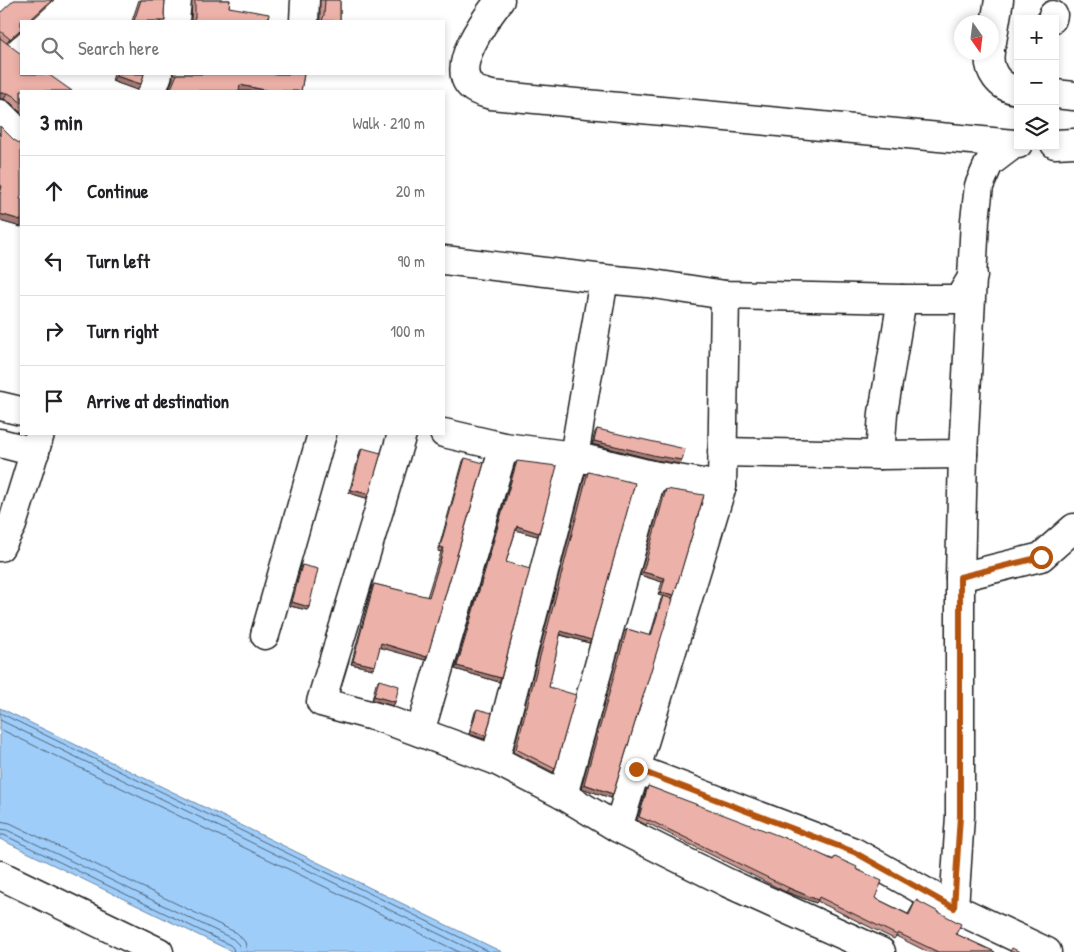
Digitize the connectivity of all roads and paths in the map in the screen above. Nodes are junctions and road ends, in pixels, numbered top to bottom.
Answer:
1 (177, 0) edge
2 (304, 0) edge
3 (500, 0) edge
4 (999, 0) edge
5 (996, 15) edge
6 (174, 20) edge
7 (304, 20) edge
8 (988, 60) edge
9 (158, 75) edge
10 (1014, 89) edge
11 (152, 90) edge
12 (1059, 94) edge
13 (1074, 96) edge
14 (0, 114) edge
15 (20, 134) edge
16 (1074, 143) edge
17 (1014, 144) edge
18 (1059, 144) edge
19 (1014, 145) edge
20 (445, 266) edge
21 (973, 276) junction
22 (604, 279) junction
23 (725, 295) junction
24 (902, 299) junction
25 (0, 406) edge
26 (20, 411) edge
27 (445, 433) edge
28 (322, 435) edge
29 (402, 435) edge
30 (0, 442) edge
31 (37, 443) edge
32 (504, 447) junction
33 (722, 452) junction
34 (963, 454) junction
35 (880, 455) junction
36 (574, 456) junction
37 (652, 475) junction
38 (722, 486) junction
39 (1074, 528) edge
40 (4, 530) edge
41 (960, 577) junction
42 (265, 635) dead end
43 (420, 732) junction
44 (495, 760) junction
45 (636, 769) junction
46 (562, 795) junction
47 (618, 828) junction
48 (0, 875) edge
49 (954, 908) junction
50 (159, 952) edge
51 (881, 952) edge
52 (1047, 952) edge

1 - 6 street
2 - 7 street
3 - 17 street
4 - 5 street
8 - 10 street
9 - 11 street
12 - 13 street
14 - 15 street
16 - 18 street
19 - 21 street
20 - 22 street
21 - 24 street
21 - 34 street
22 - 23 street
22 - 36 street
23 - 24 street
23 - 33 street
24 - 35 street
25 - 26 street
27 - 32 street
28 - 42 street
29 - 43 street
30 - 31 street
31 - 40 street
32 - 36 street
32 - 43 street
33 - 35 street
33 - 38 street
34 - 35 street
34 - 41 street
36 - 37 street
36 - 44 street
37 - 38 street
37 - 46 street
38 - 45 street
39 - 41 street
41 - 49 street
43 - 44 street
44 - 46 street
45 - 47 street
45 - 49 street
46 - 47 street
47 - 51 street
48 - 50 street
49 - 52 street

